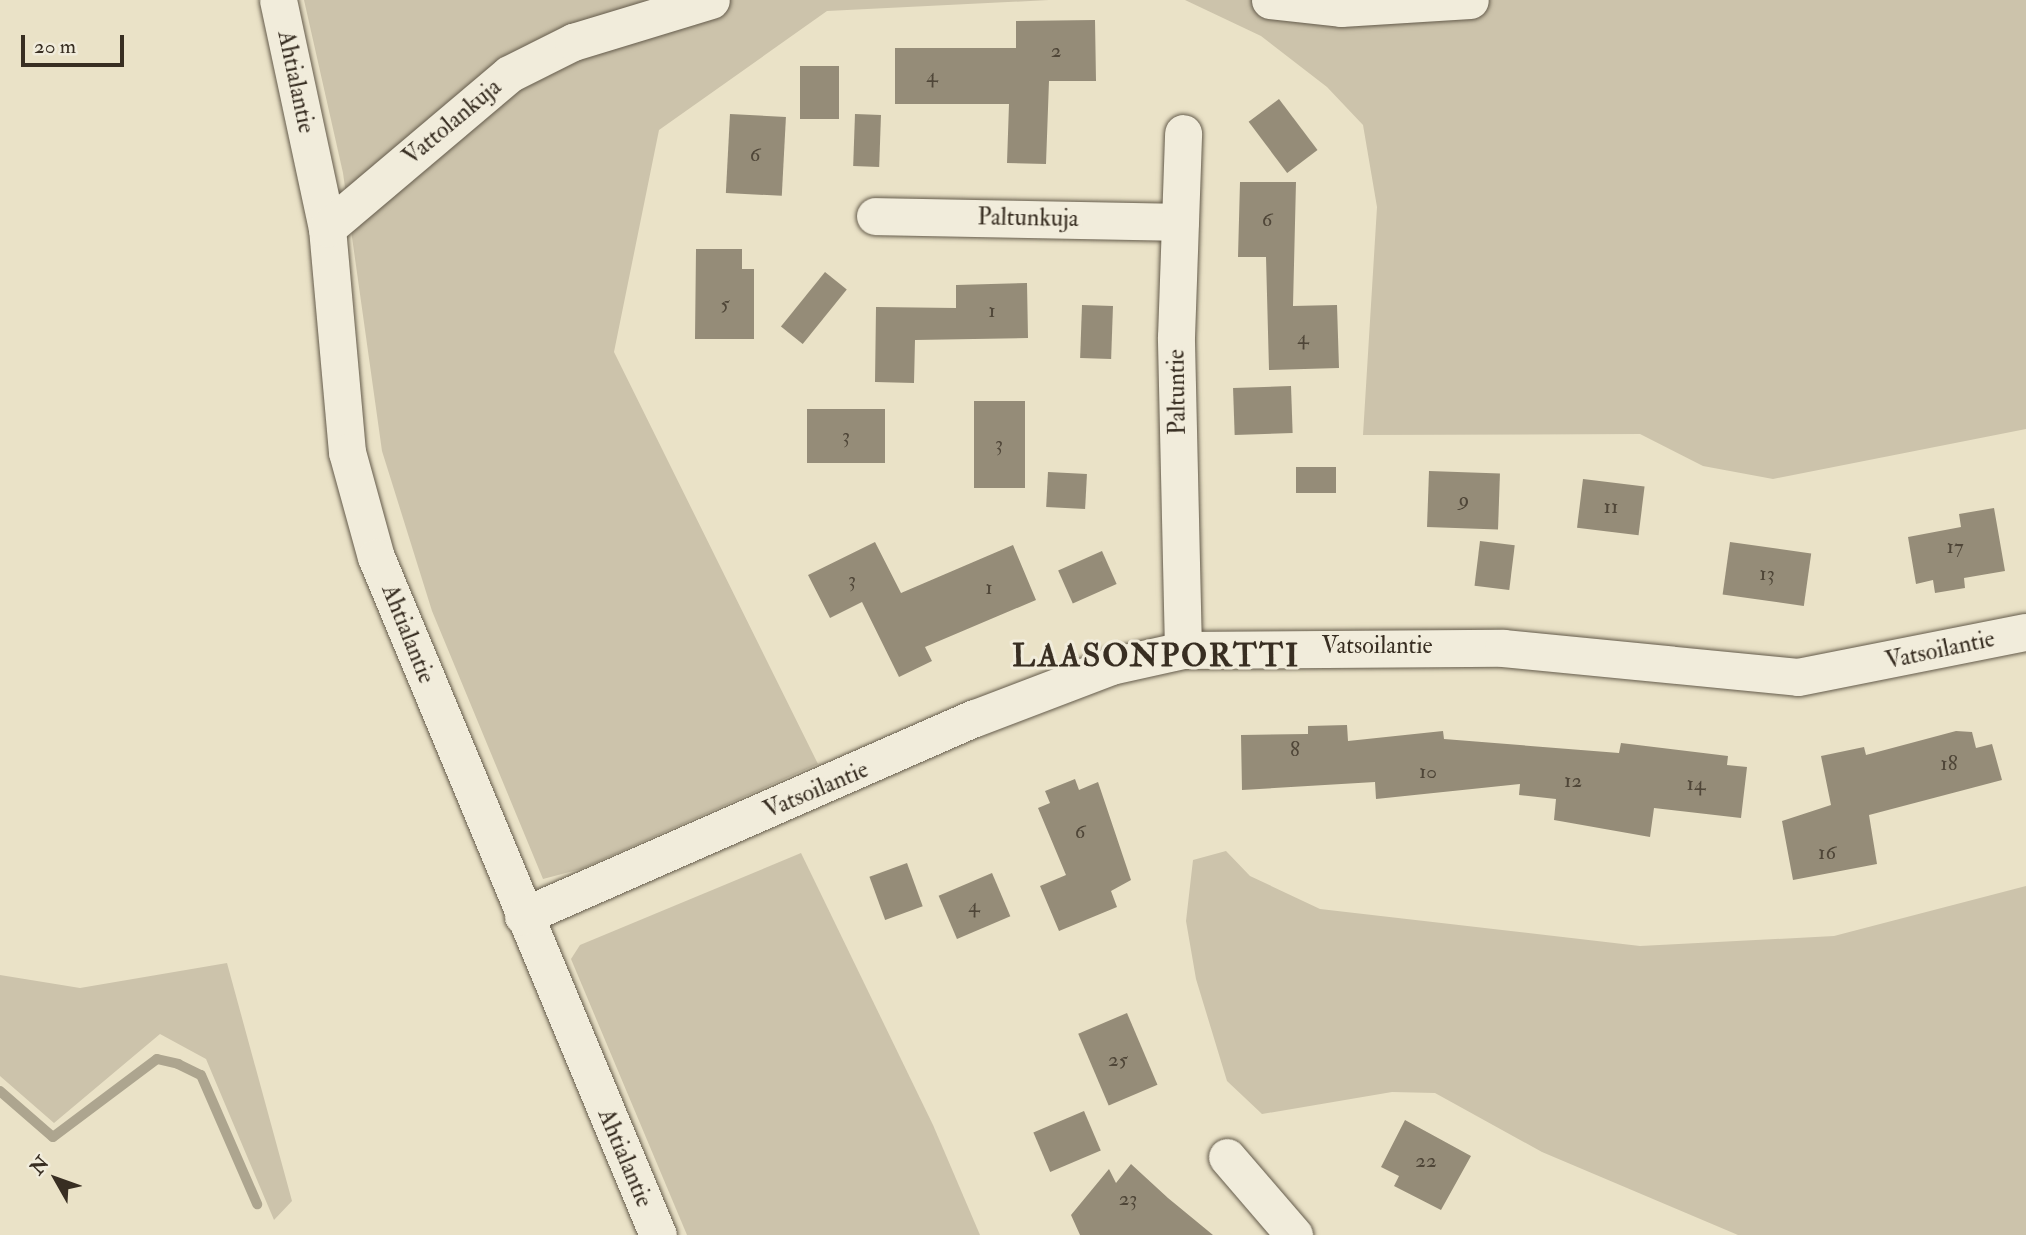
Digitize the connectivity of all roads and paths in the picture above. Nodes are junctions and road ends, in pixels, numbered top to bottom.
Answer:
1 (278, 0) edge
2 (711, 0) edge
3 (1270, 0) edge
4 (1470, 0) edge
5 (1183, 133) dead end
6 (875, 216) dead end
7 (1180, 222) junction
8 (327, 228) junction
9 (2026, 632) edge
10 (1183, 650) junction
11 (523, 916) junction
12 (1227, 1157) dead end
13 (658, 1235) edge
14 (1294, 1235) edge

1 - 8 street, Ahtialantie
2 - 8 street, Vattolankuja
3 - 4 street
5 - 7 street, Paltuntie
6 - 7 street, Paltunkuja
7 - 10 street, Paltuntie
8 - 11 street, Ahtialantie
9 - 10 street, Vatsoilantie
10 - 11 street, Vatsoilantie
11 - 13 street, Ahtialantie
12 - 14 street

